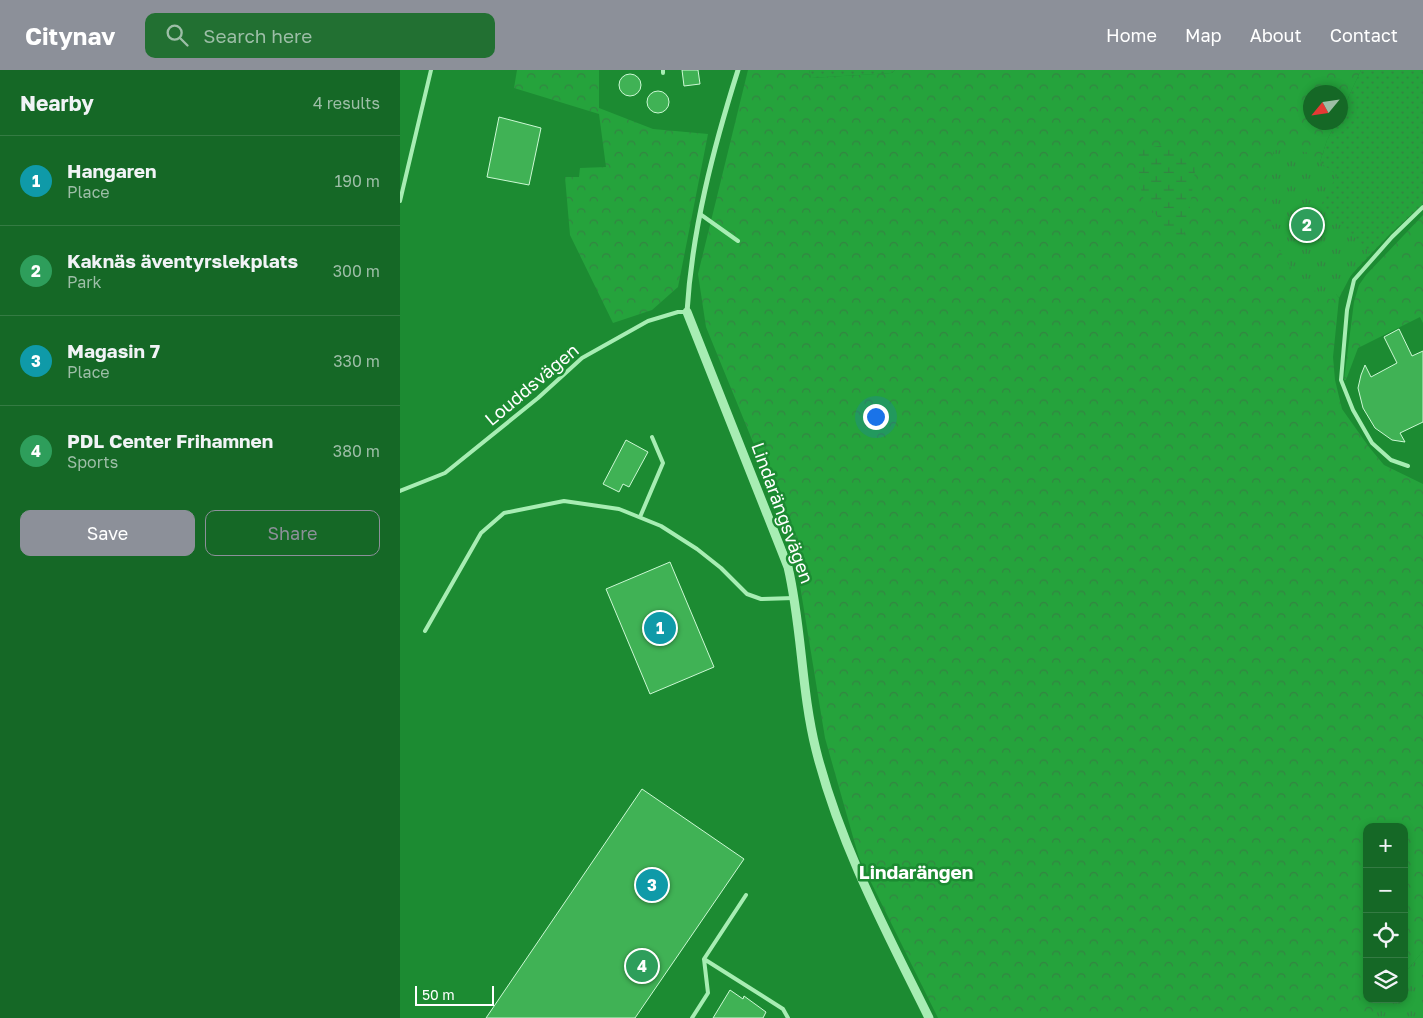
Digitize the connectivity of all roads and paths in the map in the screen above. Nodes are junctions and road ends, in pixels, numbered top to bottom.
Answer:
1 (431, 70) edge
2 (738, 70) edge
3 (400, 202) edge
4 (1423, 207) edge
5 (700, 214) junction
6 (738, 241) dead end
7 (687, 312) junction
8 (652, 437) dead end
9 (1408, 466) dead end
10 (400, 491) edge
11 (640, 517) junction
12 (795, 597) junction
13 (425, 631) dead end
14 (746, 895) dead end
15 (704, 959) junction
16 (692, 1018) edge
17 (788, 1018) edge
18 (928, 1018) edge

1 - 3 lane
2 - 5 street, Lindarängsvägen
4 - 9 lane
5 - 6 lane
5 - 7 street, Lindarängsvägen
7 - 10 lane, Louddsvägen
7 - 12 street, Lindarängsvägen
8 - 11 lane
11 - 12 lane
11 - 13 lane
12 - 18 street, Lindarängsvägen
14 - 15 lane
15 - 16 lane
15 - 17 lane

